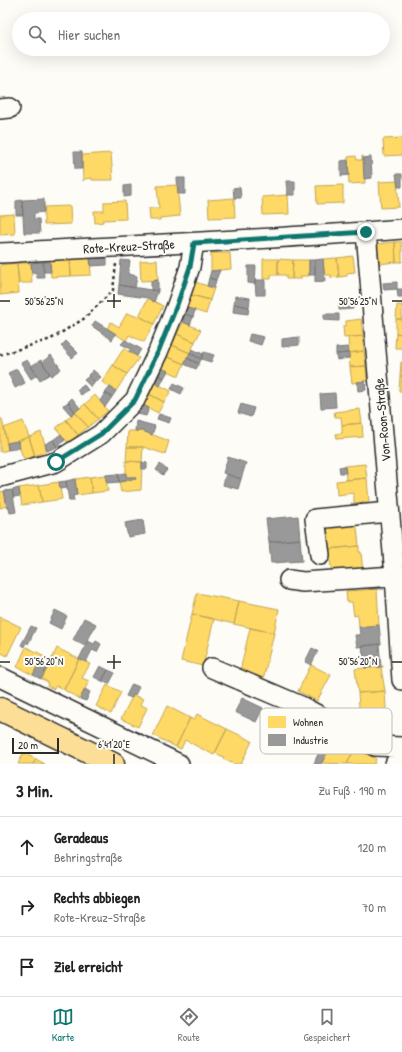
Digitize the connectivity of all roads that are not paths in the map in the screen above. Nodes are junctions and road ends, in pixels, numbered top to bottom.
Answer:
1 (402, 229) edge
2 (366, 232) junction
3 (194, 243) junction
4 (0, 253) edge
5 (0, 477) edge
6 (390, 512) junction
7 (320, 555) dead end
8 (395, 576) junction
9 (289, 580) dead end
10 (212, 668) dead end
11 (0, 677) edge
12 (402, 680) edge
13 (305, 708) edge
14 (0, 709) edge
15 (392, 747) edge
16 (402, 747) edge
17 (402, 751) edge
18 (113, 764) edge
19 (179, 764) edge
20 (395, 764) edge

1 - 2 street, Rote-Kreuz-Straße
2 - 3 street, Rote-Kreuz-Straße
2 - 6 street, Von-Roon-Straße
3 - 4 street, Rote-Kreuz-Straße
3 - 5 street
6 - 7 street
6 - 8 street, Von-Roon-Straße
8 - 9 street
8 - 12 street, Von-Roon-Straße
10 - 13 street
11 - 19 street
14 - 18 main road
15 - 16 street
17 - 20 street

